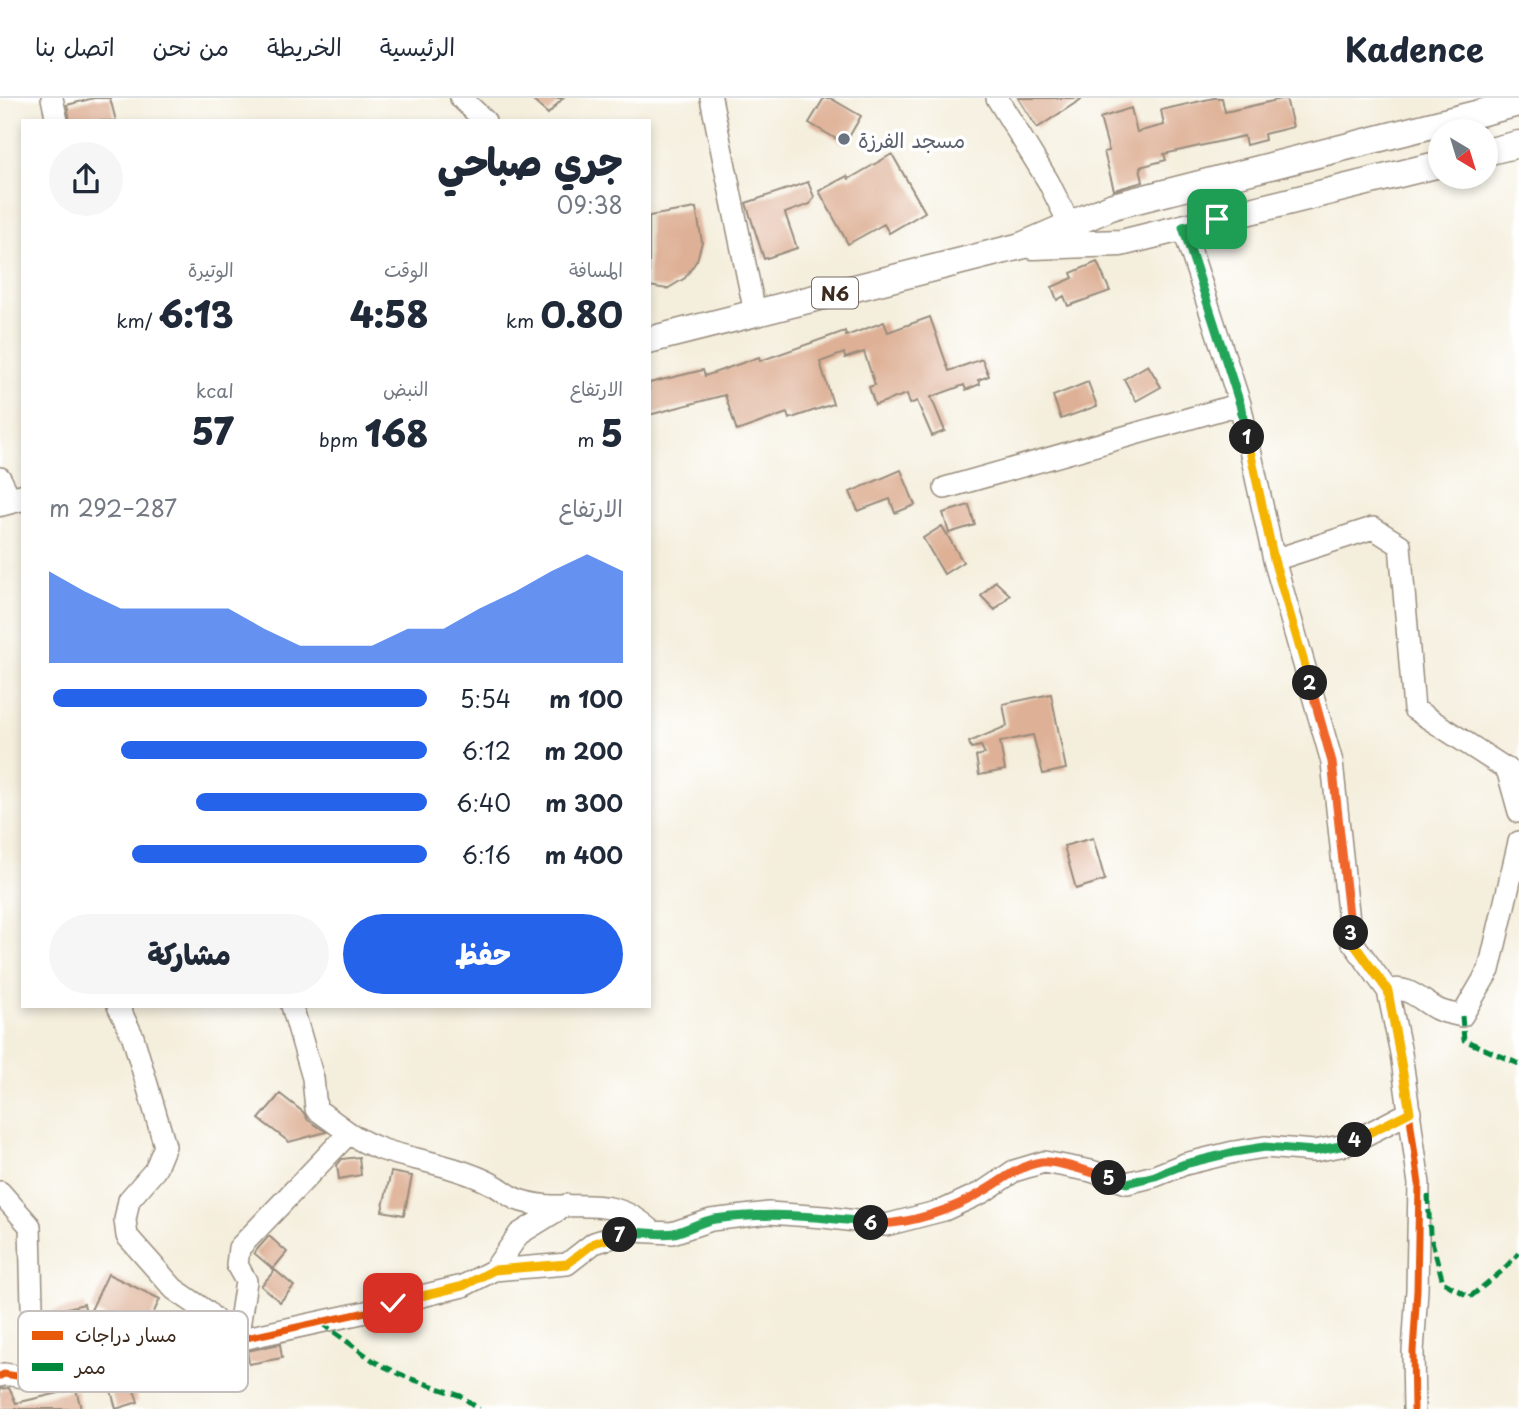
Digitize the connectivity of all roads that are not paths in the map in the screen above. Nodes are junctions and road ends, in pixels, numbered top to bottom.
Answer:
1 (52, 98) edge
2 (461, 98) edge
3 (711, 98) edge
4 (998, 98) edge
5 (1519, 103) edge
6 (57, 119) edge
7 (483, 119) edge
8 (1519, 144) edge
9 (1498, 149) edge
10 (1428, 167) edge
11 (1183, 227) junction
12 (1075, 234) junction
13 (755, 313) junction
14 (651, 339) edge
15 (1240, 404) junction
16 (945, 488) dead end
17 (1274, 560) junction
18 (1513, 773) edge
19 (1519, 812) edge
20 (1519, 842) edge
21 (1388, 991) junction
22 (119, 1008) edge
23 (293, 1008) edge
24 (1410, 1112) junction
25 (349, 1133) junction
26 (0, 1192) edge
27 (568, 1204) junction
28 (653, 1232) junction
29 (494, 1270) junction
30 (33, 1311) edge
31 (206, 1311) edge
32 (242, 1311) edge
33 (248, 1338) edge
34 (0, 1376) edge
35 (18, 1376) edge
36 (1414, 1409) edge

1 - 6 street
2 - 7 street
3 - 13 street
4 - 12 street
5 - 12 main road, N6
8 - 9 main road
10 - 11 main road, N6
11 - 12 main road, N6
11 - 15 street
12 - 13 main road, N6
13 - 14 main road, N6
15 - 16 street
15 - 17 street
17 - 18 street
17 - 21 street
18 - 19 street
20 - 21 street
21 - 24 street
22 - 31 street
23 - 25 street
24 - 28 street
24 - 36 street
25 - 27 street
25 - 32 street
26 - 30 street
27 - 28 street
27 - 29 street
28 - 29 street
29 - 33 street
34 - 35 street

